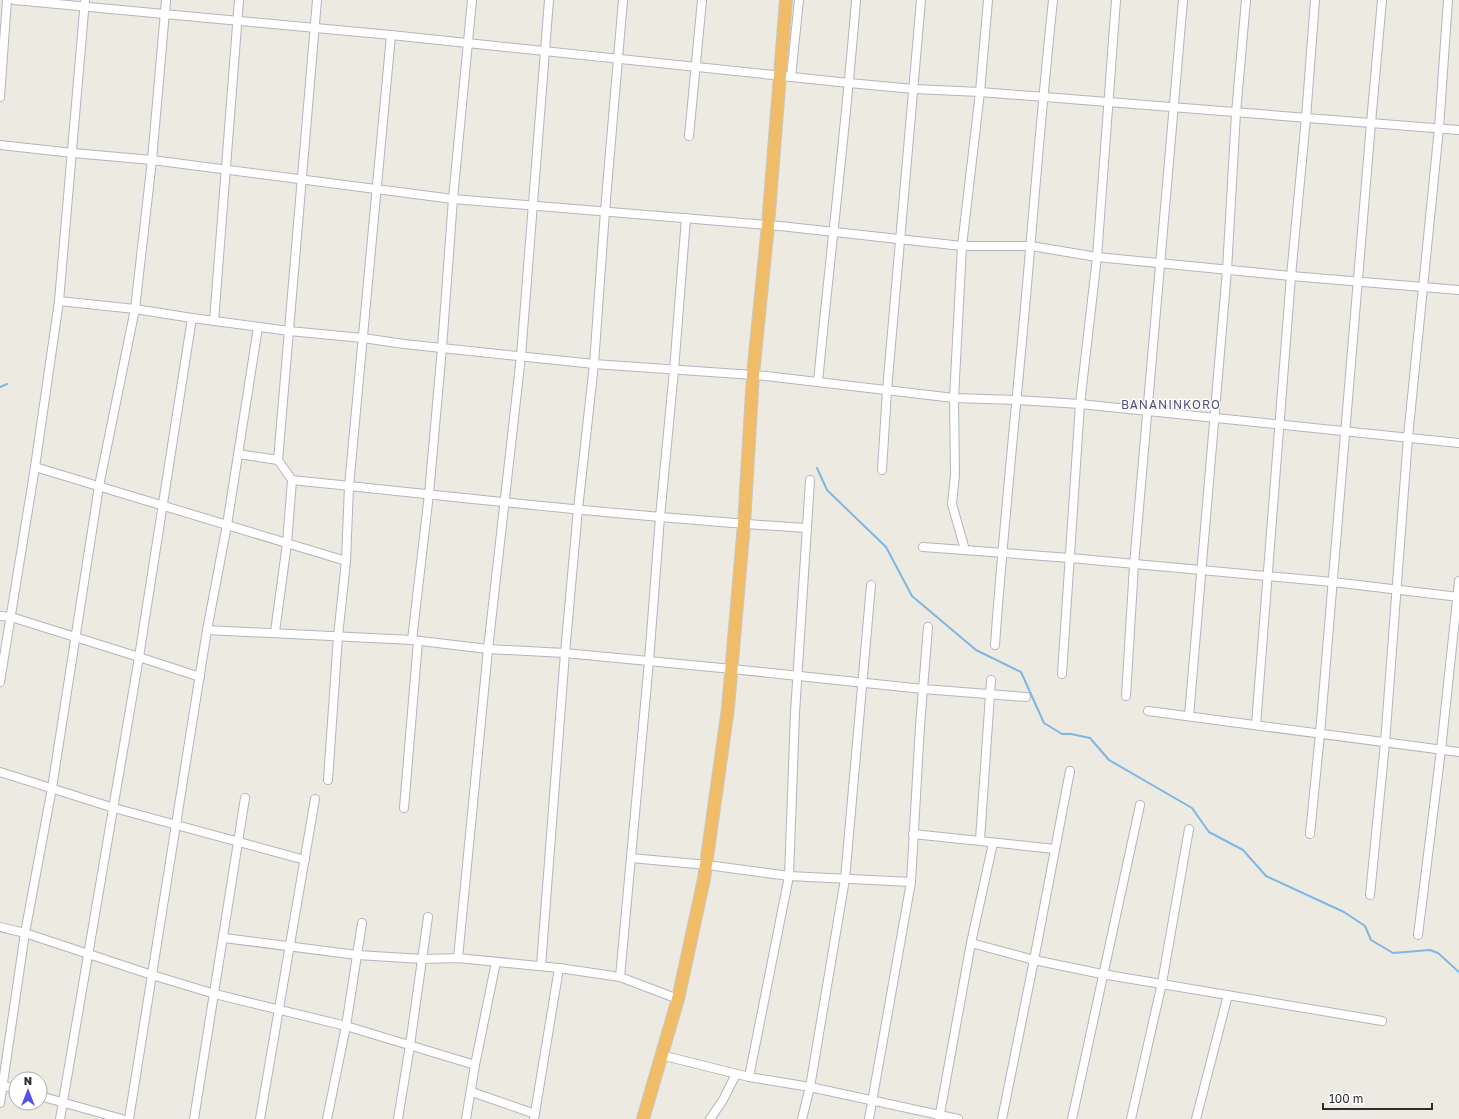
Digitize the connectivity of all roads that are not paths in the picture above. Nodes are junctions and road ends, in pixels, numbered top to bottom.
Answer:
1 (7, 0) edge
2 (14, 0) edge
3 (166, 0) edge
4 (238, 0) edge
5 (317, 0) edge
6 (472, 0) edge
7 (549, 0) edge
8 (623, 0) edge
9 (702, 0) edge
10 (786, 0) edge
11 (799, 0) edge
12 (856, 0) edge
13 (921, 0) edge
14 (988, 0) edge
15 (1053, 0) edge
16 (1116, 0) edge
17 (1183, 0) edge
18 (1246, 0) edge
19 (1315, 0) edge
20 (1382, 0) edge
21 (1448, 0) edge
22 (85, 4) edge
23 (166, 15) junction
24 (237, 21) junction
25 (315, 28) junction
26 (391, 35) junction
27 (468, 43) junction
28 (544, 51) junction
29 (618, 59) junction
30 (697, 67) junction
31 (786, 76) junction
32 (849, 83) junction
33 (914, 89) junction
34 (980, 92) junction
35 (0, 97) edge
36 (1043, 97) junction
37 (1108, 102) junction
38 (1174, 107) junction
39 (1236, 112) junction
40 (1306, 118) junction
41 (1371, 123) junction
42 (1438, 128) junction
43 (1459, 130) edge
44 (690, 136) dead end
45 (0, 145) edge
46 (73, 153) junction
47 (152, 160) junction
48 (225, 170) junction
49 (301, 179) junction
50 (377, 189) junction
51 (453, 199) junction
52 (532, 205) junction
53 (605, 211) junction
54 (686, 218) junction
55 (768, 225) junction
56 (832, 232) junction
57 (900, 239) junction
58 (962, 246) junction
59 (1031, 246) junction
60 (1097, 257) junction
61 (1160, 263) junction
62 (1226, 270) junction
63 (1291, 276) junction
64 (1358, 282) junction
65 (1422, 286) junction
66 (1459, 290) edge
67 (59, 301) junction
68 (135, 309) junction
69 (192, 318) junction
70 (214, 321) junction
71 (258, 327) junction
72 (289, 331) junction
73 (363, 338) junction
74 (442, 348) junction
75 (521, 356) junction
76 (594, 364) junction
77 (674, 370) junction
78 (753, 375) junction
79 (818, 382) junction
80 (887, 390) junction
81 (954, 398) junction
82 (1017, 400) junction
83 (1080, 404) junction
84 (1147, 411) junction
85 (1213, 418) junction
86 (1280, 425) junction
87 (1345, 432) junction
88 (1408, 437) junction
89 (1459, 443) edge
90 (238, 454) junction
91 (278, 460) junction
92 (35, 467) junction
93 (882, 470) dead end
94 (292, 480) junction
95 (810, 480) dead end
96 (99, 486) junction
97 (350, 486) junction
98 (429, 494) junction
99 (505, 502) junction
100 (163, 505) junction
101 (578, 509) junction
102 (660, 516) junction
103 (744, 524) junction
104 (227, 525) junction
105 (806, 528) junction
106 (286, 543) junction
107 (923, 547) dead end
108 (964, 550) junction
109 (1002, 554) junction
110 (1070, 558) junction
111 (346, 560) junction
112 (1134, 565) junction
113 (1201, 571) junction
114 (1268, 577) junction
115 (1459, 581) edge
116 (1333, 582) junction
117 (871, 585) dead end
118 (1397, 589) junction
119 (1458, 596) edge
120 (0, 616) edge
121 (11, 617) junction
122 (928, 627) dead end
123 (207, 630) junction
124 (275, 632) junction
125 (338, 636) junction
126 (76, 637) junction
127 (415, 640) junction
128 (995, 645) dead end
129 (488, 649) junction
130 (564, 654) junction
131 (139, 657) junction
132 (649, 661) junction
133 (732, 669) junction
134 (1062, 674) dead end
135 (797, 676) junction
136 (200, 677) junction
137 (991, 680) dead end
138 (0, 682) edge
139 (862, 683) junction
140 (923, 689) junction
141 (990, 694) junction
142 (1126, 696) dead end
143 (1026, 698) dead end
144 (1148, 711) dead end
145 (1189, 716) junction
146 (1256, 725) junction
147 (1320, 734) junction
148 (1385, 743) junction
149 (1441, 750) junction
150 (1459, 752) edge
151 (1070, 771) dead end
152 (0, 772) edge
153 (328, 780) dead end
154 (52, 788) junction
155 (245, 798) dead end
156 (316, 799) dead end
157 (1140, 805) dead end
158 (114, 808) junction
159 (404, 808) dead end
160 (176, 825) junction
161 (1189, 829) dead end
162 (913, 834) junction
163 (1310, 834) dead end
164 (980, 840) junction
165 (238, 843) junction
166 (993, 843) junction
167 (1055, 849) junction
168 (631, 858) junction
169 (304, 860) junction
170 (707, 865) junction
171 (788, 876) junction
172 (845, 879) junction
173 (911, 882) junction
174 (1370, 895) dead end
175 (428, 917) dead end
176 (362, 923) dead end
177 (0, 927) edge
178 (25, 932) junction
179 (1418, 935) dead end
180 (224, 938) junction
181 (971, 943) junction
182 (289, 946) junction
183 (89, 954) junction
184 (357, 955) junction
185 (458, 958) junction
186 (423, 959) junction
187 (1034, 960) junction
188 (496, 962) junction
189 (541, 966) junction
190 (559, 968) junction
191 (1102, 974) junction
192 (152, 975) junction
193 (620, 977) junction
194 (1162, 983) junction
195 (215, 994) junction
196 (1228, 995) junction
197 (678, 999) junction
198 (278, 1009) junction
199 (1382, 1021) dead end
200 (346, 1026) junction
201 (410, 1045) junction
202 (661, 1055) junction
203 (475, 1065) junction
204 (736, 1074) junction
205 (749, 1077) junction
206 (2, 1085) edge
207 (810, 1087) junction
208 (472, 1092) junction
209 (48, 1098) edge
210 (872, 1100) junction
211 (63, 1102) junction
212 (0, 1103) edge
213 (534, 1116) edge
214 (939, 1117) edge
215 (60, 1119) edge
216 (122, 1119) edge
217 (129, 1119) edge
218 (194, 1119) edge
219 (260, 1119) edge
220 (327, 1119) edge
221 (398, 1119) edge
222 (466, 1119) edge
223 (643, 1119) edge
224 (710, 1119) edge
225 (802, 1119) edge
226 (869, 1119) edge
227 (958, 1119) edge
228 (1002, 1119) edge
229 (1072, 1119) edge
230 (1132, 1119) edge
231 (1196, 1119) edge

1 - 35 street
2 - 22 street
3 - 23 street
4 - 24 street
5 - 25 street
6 - 27 street
7 - 28 street
8 - 29 street
9 - 30 street
10 - 31 highway
11 - 31 street
12 - 32 street
13 - 33 street
14 - 34 street
15 - 36 street
16 - 37 street
17 - 38 street
18 - 39 street
19 - 40 street
20 - 41 street
21 - 42 street
22 - 23 street
22 - 46 street
23 - 24 street
23 - 47 street
24 - 25 street
24 - 48 street
25 - 26 street
25 - 49 street
26 - 27 street
26 - 50 street
27 - 28 street
27 - 51 street
28 - 29 street
28 - 52 street
29 - 30 street
29 - 53 street
30 - 31 street
30 - 44 street
31 - 32 street
31 - 55 highway
32 - 33 street
32 - 56 street
33 - 34 street
33 - 57 street
34 - 36 street
34 - 58 street
36 - 37 street
36 - 59 street
37 - 38 street
37 - 60 street
38 - 39 street
38 - 61 street
39 - 40 street
39 - 62 street
40 - 41 street
40 - 63 street
41 - 42 street
41 - 64 street
42 - 43 street
42 - 65 street
45 - 46 street
46 - 47 street
46 - 67 street
47 - 48 street
47 - 68 street
48 - 49 street
48 - 70 street
49 - 50 street
49 - 72 street
50 - 51 street
50 - 73 street
51 - 52 street
51 - 74 street
52 - 53 street
52 - 75 street
53 - 54 street
53 - 76 street
54 - 55 street
54 - 77 street
55 - 56 street
55 - 78 highway
56 - 57 street
56 - 79 street
57 - 58 street
57 - 80 street
58 - 59 street
58 - 81 street
59 - 60 street
59 - 82 street
60 - 61 street
60 - 83 street
61 - 62 street
61 - 84 street
62 - 63 street
62 - 85 street
63 - 64 street
63 - 86 street
64 - 65 street
64 - 87 street
65 - 66 street
65 - 88 street
67 - 68 street
67 - 92 street
68 - 69 street
68 - 96 street
69 - 70 street
69 - 100 street
70 - 71 street
71 - 72 street
71 - 90 street
72 - 73 street
72 - 91 street
73 - 74 street
73 - 97 street
74 - 75 street
74 - 98 street
75 - 76 street
75 - 99 street
76 - 77 street
76 - 101 street
77 - 78 street
77 - 102 street
78 - 79 street
78 - 103 highway
79 - 80 street
80 - 81 street
80 - 93 street
81 - 82 street
81 - 108 street
82 - 83 street
82 - 109 street
83 - 84 street
83 - 110 street
84 - 85 street
84 - 112 street
85 - 86 street
85 - 113 street
86 - 87 street
86 - 114 street
87 - 88 street
87 - 116 street
88 - 89 street
88 - 118 street
90 - 91 street
90 - 104 street
91 - 94 street
92 - 96 street
92 - 121 street
94 - 97 street
94 - 106 street
95 - 105 street
96 - 100 street
96 - 126 street
97 - 98 street
97 - 111 street
98 - 99 street
98 - 127 street
99 - 101 street
99 - 129 street
100 - 104 street
100 - 131 street
101 - 102 street
101 - 130 street
102 - 103 street
102 - 132 street
103 - 105 street
103 - 133 highway
104 - 106 street
104 - 123 street
105 - 135 street
106 - 111 street
106 - 124 street
107 - 108 street
108 - 109 street
109 - 110 street
109 - 128 street
110 - 112 street
110 - 134 street
111 - 125 street
112 - 113 street
112 - 142 street
113 - 114 street
113 - 145 street
114 - 116 street
114 - 146 street
115 - 119 street
116 - 118 street
116 - 147 street
117 - 139 street
118 - 119 street
118 - 148 street
119 - 149 street
120 - 121 street
121 - 126 street
121 - 138 street
122 - 140 street
123 - 124 street
123 - 136 street
124 - 125 street
125 - 127 street
125 - 153 street
126 - 131 street
126 - 154 street
127 - 129 street
127 - 159 street
129 - 130 street
129 - 185 street
130 - 132 street
130 - 189 street
131 - 136 street
131 - 158 street
132 - 133 street
132 - 168 street
133 - 135 street
133 - 170 highway
135 - 139 street
135 - 171 street
136 - 160 street
137 - 141 street
139 - 140 street
139 - 172 street
140 - 141 street
140 - 162 street
141 - 143 street
141 - 164 street
144 - 145 street
145 - 146 street
146 - 147 street
147 - 148 street
147 - 163 street
148 - 149 street
148 - 174 street
149 - 150 street
149 - 179 street
151 - 167 street
152 - 154 street
154 - 158 street
154 - 178 street
155 - 165 street
156 - 169 street
157 - 191 street
158 - 160 street
158 - 183 street
160 - 165 street
160 - 192 street
161 - 194 street
162 - 164 street
162 - 173 street
164 - 166 street
165 - 169 street
165 - 180 street
166 - 167 street
166 - 181 street
167 - 187 street
168 - 170 street
168 - 193 street
169 - 182 street
170 - 171 street
170 - 197 highway
171 - 172 street
171 - 205 street
172 - 173 street
172 - 207 street
173 - 210 street
175 - 186 street
176 - 184 street
177 - 178 street
178 - 183 street
178 - 206 street
180 - 182 street
180 - 195 street
181 - 187 street
181 - 214 street
182 - 184 street
182 - 198 street
183 - 192 street
183 - 211 street
184 - 186 street
184 - 200 street
185 - 186 street
185 - 188 street
186 - 201 street
187 - 191 street
187 - 228 street
188 - 189 street
188 - 203 street
189 - 190 street
190 - 193 street
190 - 213 street
191 - 194 street
191 - 229 street
192 - 195 street
192 - 217 street
193 - 197 street
194 - 196 street
194 - 230 street
195 - 198 street
195 - 218 street
196 - 199 street
196 - 231 street
197 - 202 highway
198 - 200 street
198 - 219 street
200 - 201 street
200 - 220 street
201 - 203 street
201 - 221 street
202 - 204 street
202 - 223 highway
203 - 208 street
204 - 205 street
204 - 224 street
205 - 207 street
206 - 212 street
207 - 210 street
207 - 225 street
208 - 213 street
208 - 222 street
209 - 211 street
210 - 214 street
210 - 226 street
211 - 215 street
211 - 216 street
214 - 227 street

